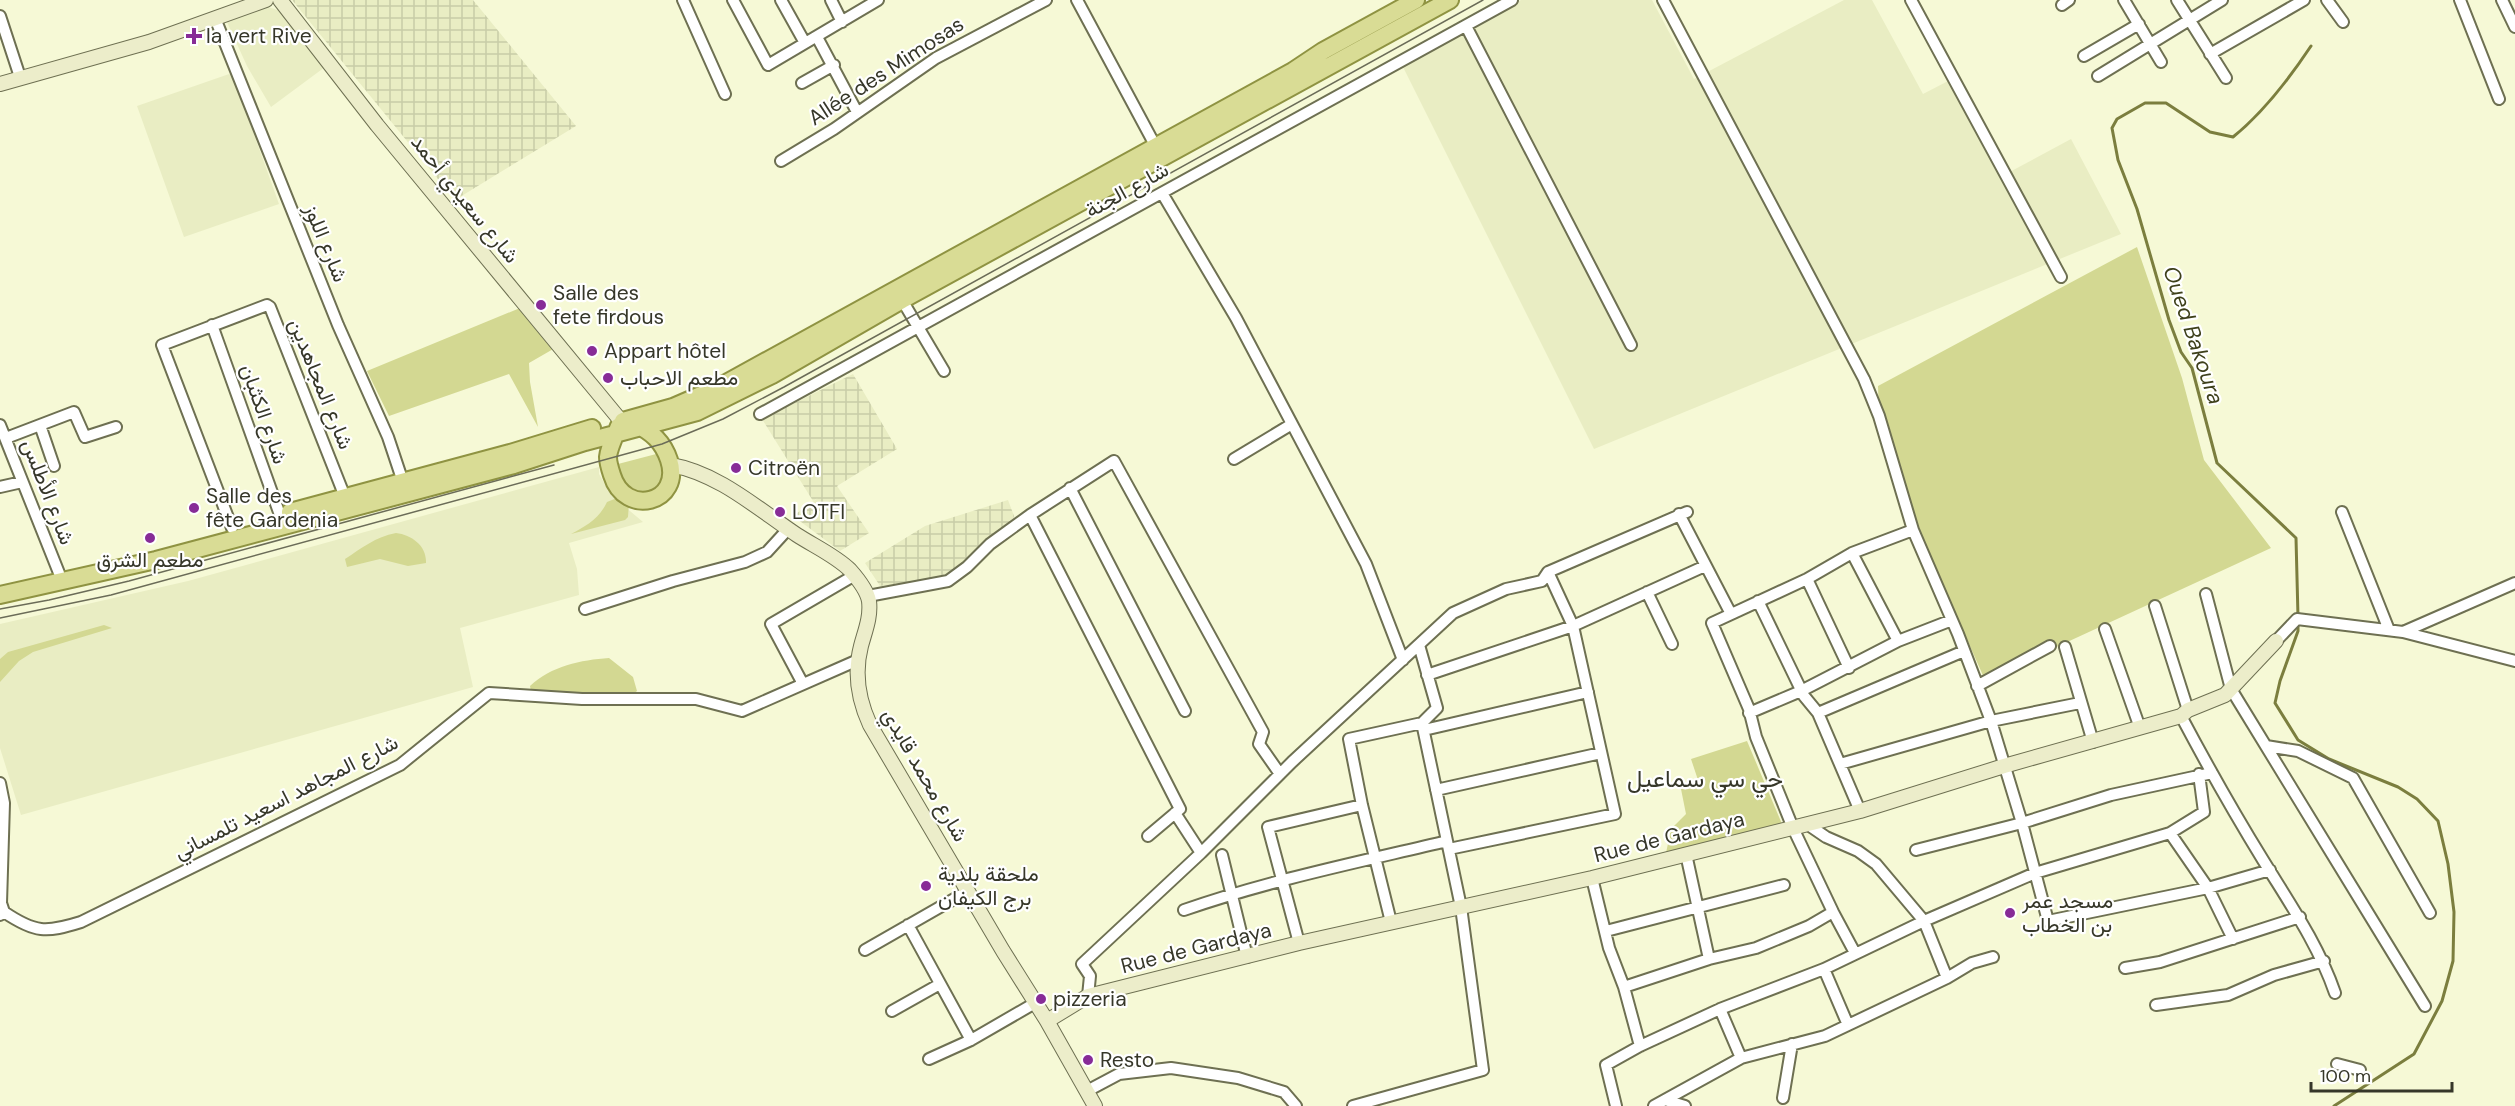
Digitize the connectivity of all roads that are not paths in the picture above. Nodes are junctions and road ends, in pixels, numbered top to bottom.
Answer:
1 (266, 0) edge
2 (280, 0) edge
3 (683, 0) edge
4 (733, 0) edge
5 (781, 0) edge
6 (831, 0) edge
7 (878, 0) edge
8 (1046, 0) edge
9 (1077, 0) edge
10 (1416, 0) edge
11 (1450, 0) edge
12 (1512, 0) edge
13 (1663, 0) edge
14 (1911, 0) edge
15 (2124, 0) edge
16 (2177, 0) edge
17 (2222, 0) edge
18 (2304, 0) edge
19 (2327, 0) edge
20 (2460, 0) edge
21 (2502, 0) edge
22 (215, 18) junction
23 (1, 20) edge
24 (2190, 20) junction
25 (842, 22) junction
26 (2343, 22) dead end
27 (2139, 24) junction
28 (1466, 26) junction
29 (2515, 27) edge
30 (817, 37) junction
31 (2151, 42) junction
32 (805, 43) junction
33 (2210, 54) junction
34 (2084, 56) dead end
35 (2161, 62) dead end
36 (834, 65) junction
37 (2098, 76) dead end
38 (20, 77) junction
39 (2226, 78) dead end
40 (802, 83) dead end
41 (0, 84) edge
42 (725, 94) dead end
43 (2499, 99) dead end
44 (857, 112) junction
45 (1156, 147) junction
46 (781, 161) dead end
47 (1162, 193) junction
48 (2061, 277) dead end
49 (902, 300) junction
50 (212, 325) junction
51 (918, 327) junction
52 (1631, 345) dead end
53 (944, 371) dead end
54 (760, 414) dead end
55 (677, 419) junction
56 (1292, 423) junction
57 (0, 425) edge
58 (40, 425) junction
59 (621, 425) junction
60 (116, 427) dead end
61 (641, 427) junction
62 (6, 438) junction
63 (585, 442) junction
64 (665, 448) junction
65 (1234, 459) dead end
66 (608, 463) junction
67 (671, 465) junction
68 (54, 466) dead end
69 (705, 477) junction
70 (22, 482) junction
71 (403, 482) junction
72 (670, 484) junction
73 (0, 487) edge
74 (1070, 488) junction
75 (345, 497) junction
76 (2342, 512) dead end
77 (280, 515) junction
78 (1030, 515) junction
79 (232, 528) junction
80 (788, 529) junction
81 (1913, 530) junction
82 (1852, 554) junction
83 (1705, 566) junction
84 (1548, 572) junction
85 (59, 573) junction
86 (855, 575) junction
87 (1808, 579) junction
88 (2515, 583) edge
89 (0, 586) edge
90 (1647, 592) junction
91 (2206, 594) dead end
92 (0, 596) edge
93 (868, 596) junction
94 (1758, 601) junction
95 (2156, 606) dead end
96 (585, 609) dead end
97 (1731, 614) junction
98 (1952, 620) junction
99 (1573, 626) junction
100 (2105, 629) dead end
101 (2389, 630) junction
102 (2403, 632) junction
103 (1898, 641) junction
104 (2276, 641) joint
105 (1672, 644) dead end
106 (1419, 645) junction
107 (2050, 646) dead end
108 (2065, 647) dead end
109 (1964, 651) junction
110 (858, 660) junction
111 (1403, 660) junction
112 (2515, 661) edge
113 (1849, 668) junction
114 (1427, 675) junction
115 (803, 684) junction
116 (1977, 686) junction
117 (2231, 689) junction
118 (1802, 691) junction
119 (1588, 692) junction
120 (2080, 703) junction
121 (1185, 711) dead end
122 (1749, 713) junction
123 (1818, 713) junction
124 (2185, 713) junction
125 (1991, 721) junction
126 (1423, 727) junction
127 (2140, 728) junction
128 (2093, 742) junction
129 (2266, 746) junction
130 (1601, 753) junction
131 (1840, 764) junction
132 (2004, 766) junction
133 (2212, 773) junction
134 (1280, 774) junction
135 (2199, 774) junction
136 (0, 783) edge
137 (1436, 790) junction
138 (2, 803) edge
139 (1362, 805) junction
140 (1860, 811) junction
141 (1175, 813) junction
142 (2022, 823) junction
143 (1807, 824) junction
144 (1793, 828) junction
145 (2170, 833) junction
146 (1148, 836) dead end
147 (1448, 845) junction
148 (1916, 850) dead end
149 (1201, 853) junction
150 (1686, 854) junction
151 (1222, 855) dead end
152 (1375, 858) junction
153 (1, 866) edge
154 (2270, 870) junction
155 (2034, 873) junction
156 (1592, 878) junction
157 (1282, 880) junction
158 (1784, 885) dead end
159 (2208, 888) junction
160 (968, 891) junction
161 (1231, 894) junction
162 (1698, 906) junction
163 (1461, 907) junction
164 (1184, 910) dead end
165 (1833, 912) junction
166 (2430, 913) dead end
167 (2, 914) edge
168 (2300, 917) junction
169 (1924, 921) junction
170 (1392, 922) junction
171 (908, 925) junction
172 (1606, 932) junction
173 (2233, 939) junction
174 (1299, 943) junction
175 (865, 950) dead end
176 (1856, 953) junction
177 (1246, 957) junction
178 (1993, 957) dead end
179 (1709, 959) junction
180 (2324, 961) junction
181 (2125, 968) dead end
182 (1824, 969) junction
183 (1947, 978) junction
184 (940, 984) junction
185 (1624, 987) junction
186 (2335, 993) dead end
187 (1088, 996) junction
188 (1035, 1003) junction
189 (2156, 1005) dead end
190 (2425, 1006) dead end
191 (1720, 1009) junction
192 (892, 1011) dead end
193 (1047, 1021) junction
194 (1848, 1025) junction
195 (971, 1040) junction
196 (1792, 1044) junction
197 (1640, 1046) junction
198 (1741, 1058) junction
199 (929, 1059) dead end
200 (2337, 1064) dead end
201 (2360, 1070) dead end
202 (1087, 1091) junction
203 (1783, 1098) dead end
204 (1665, 1100) junction
205 (1095, 1106) edge
206 (1296, 1106) edge
207 (1353, 1106) edge
208 (1617, 1106) edge
209 (1654, 1106) edge
210 (1685, 1106) edge

1 - 22 street
2 - 59 street, شارع سعيدي أحمد
3 - 42 street
4 - 32 street
5 - 32 street
6 - 25 street
7 - 25 street
8 - 44 street, Allée des Mimosas
9 - 45 street
10 - 45 main road
11 - 49 main road
12 - 28 street, شارع الجنة
13 - 81 street
14 - 48 street
15 - 27 street
16 - 24 street
17 - 24 street
18 - 33 street
19 - 26 street
20 - 43 street
21 - 29 street
22 - 38 street
22 - 71 street, شارع اللوز
23 - 38 street
24 - 31 street
24 - 33 street
25 - 30 street
27 - 31 street
27 - 34 street
28 - 47 street, شارع الجنة
28 - 52 street
30 - 32 street
30 - 36 street
31 - 35 street
31 - 37 street
33 - 39 street
36 - 40 street
36 - 44 street
38 - 41 street
44 - 46 street, Allée des Mimosas
45 - 59 main road
47 - 51 street, شارع الجنة
47 - 56 street
49 - 51 street
49 - 55 main road
50 - 75 street, شارع المجاهدين
50 - 77 street, شارع الكثبان
50 - 79 street, شارع المجاهدين
51 - 53 street
51 - 54 street, شارع الجنة
55 - 61 main road
55 - 64 main road
56 - 65 street
56 - 111 street
57 - 62 street, شارع الأطلس
58 - 60 street
58 - 62 street
58 - 68 street
59 - 61 main road
59 - 63 main road
59 - 66 main road
59 - 71 main road
61 - 64 main road
62 - 70 street, شارع الأطلس
63 - 66 main road
63 - 92 main road
64 - 67 main road
66 - 72 main road
67 - 69 street
67 - 72 main road
69 - 72 street
69 - 80 street
70 - 73 street
70 - 85 street, شارع الأطلس
71 - 75 main road
74 - 78 street
74 - 121 street
74 - 134 street
75 - 77 main road
76 - 101 street
77 - 79 main road
78 - 93 street
78 - 141 street
79 - 85 main road
80 - 86 street
80 - 96 street
81 - 82 street
81 - 98 street
82 - 87 street
82 - 103 street
83 - 84 street
83 - 90 street
83 - 97 street
84 - 99 street
84 - 106 street
85 - 89 main road
86 - 93 street
86 - 115 street
87 - 94 street
87 - 113 street
88 - 102 street
90 - 99 street
90 - 105 street
91 - 117 street
93 - 110 street, شارع محمد قايدي
94 - 97 street
94 - 118 street
95 - 124 street
97 - 122 street
98 - 103 street
98 - 109 street
99 - 114 street
99 - 119 street
100 - 127 street
101 - 102 street
101 - 104 street
102 - 112 street
103 - 113 street
104 - 117 street, Rue de Gardaya
106 - 111 street
106 - 114 street
107 - 116 street
108 - 120 street
109 - 116 street
109 - 123 street
110 - 115 street, شارع المجاهد اسعيد تلمساني
110 - 160 street, شارع محمد قايدي
111 - 134 street
113 - 118 street
114 - 126 street
115 - 167 street, شارع المجاهد اسعيد تلمساني
116 - 125 street
117 - 124 street, Rue de Gardaya
117 - 129 street
118 - 122 street
118 - 123 street
119 - 126 street
119 - 130 street
120 - 125 street
120 - 128 street
122 - 144 street
123 - 131 street
124 - 127 street, Rue de Gardaya
124 - 133 street
125 - 131 street
125 - 132 street
126 - 137 street
126 - 139 street
127 - 128 street, Rue de Gardaya
128 - 132 street, Rue de Gardaya
129 - 166 street
129 - 190 street
130 - 137 street
130 - 147 street
131 - 140 street
132 - 140 street, Rue de Gardaya
132 - 142 street
133 - 135 street
133 - 154 street
134 - 149 street
135 - 142 street
135 - 145 street
136 - 138 street
137 - 147 street
138 - 153 street
139 - 152 street
139 - 157 street
140 - 143 street, Rue de Gardaya
141 - 146 street
141 - 149 street
142 - 148 street
142 - 155 street
143 - 144 street, Rue de Gardaya
143 - 169 street
144 - 150 street, Rue de Gardaya
144 - 165 street
145 - 155 street
145 - 159 street
147 - 152 street
147 - 163 street
149 - 187 street
150 - 156 street, Rue de Gardaya
150 - 162 street
151 - 161 street
152 - 157 street
152 - 170 street
153 - 167 street
154 - 159 street
154 - 168 street
155 - 159 street
155 - 169 street
156 - 163 street, Rue de Gardaya
156 - 172 street
157 - 161 street
157 - 174 street
158 - 162 street
159 - 173 street
160 - 171 street
160 - 188 street, شارع محمد قايدي
161 - 164 street
161 - 177 street
162 - 172 street
162 - 179 street
163 - 170 street, Rue de Gardaya
163 - 207 street
165 - 176 street
165 - 179 street
168 - 173 street
168 - 180 street
169 - 176 street
169 - 183 street
170 - 174 street, Rue de Gardaya
171 - 175 street
171 - 184 street
172 - 185 street
173 - 181 street
174 - 177 street, Rue de Gardaya
176 - 182 street
177 - 187 street, Rue de Gardaya
178 - 183 street
179 - 185 street
180 - 186 street
180 - 189 street
182 - 191 street
182 - 194 street
183 - 194 street
184 - 192 street
184 - 195 street
185 - 197 street
187 - 193 street, Rue de Gardaya
188 - 193 street, شارع محمد قايدي
188 - 195 street
191 - 197 street
191 - 198 street
193 - 202 street, شارع محمد قايدي
194 - 196 street
195 - 199 street
196 - 198 street
196 - 203 street
197 - 208 street
198 - 204 street
200 - 201 street
202 - 205 street, شارع محمد قايدي
202 - 206 street
204 - 209 street
204 - 210 street

